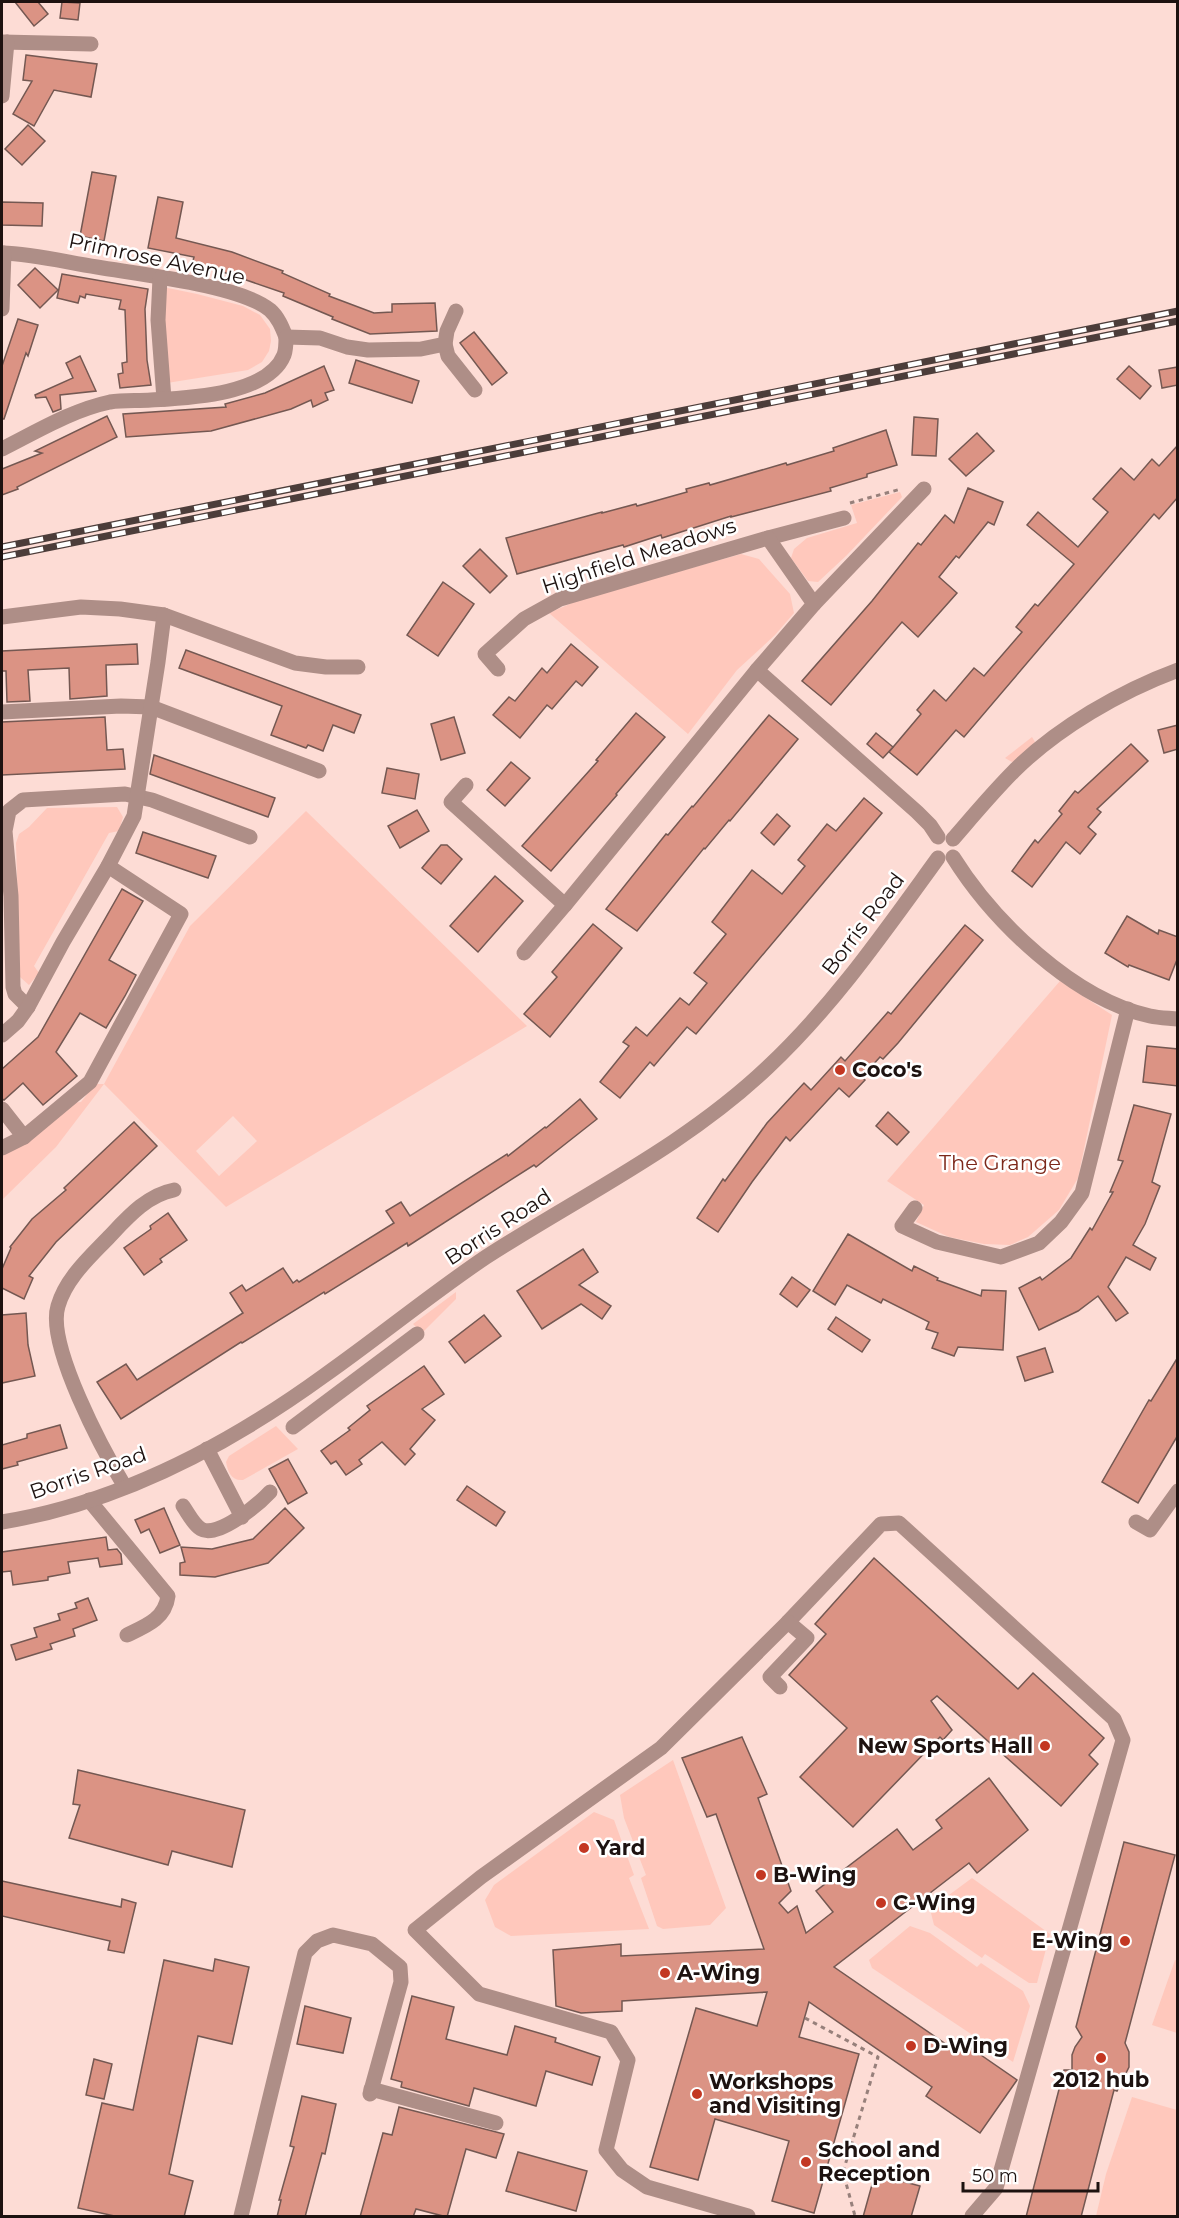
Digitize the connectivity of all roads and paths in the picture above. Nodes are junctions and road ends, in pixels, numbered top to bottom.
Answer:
1 (4, 42) edge
2 (91, 44) dead end
3 (2, 96) edge
4 (3, 253) edge
5 (160, 278) junction
6 (2, 309) edge
7 (456, 311) dead end
8 (286, 337) junction
9 (445, 344) junction
10 (475, 390) dead end
11 (164, 399) junction
12 (2, 449) edge
13 (924, 489) joint
14 (844, 518) joint
15 (768, 538) junction
16 (814, 603) junction
17 (164, 615) junction
18 (2, 617) edge
19 (358, 667) dead end
20 (498, 669) dead end
21 (757, 670) junction
22 (1178, 670) edge
23 (151, 707) junction
24 (2, 712) edge
25 (319, 771) dead end
26 (466, 785) dead end
27 (137, 797) junction
28 (5, 807) edge
29 (250, 837) dead end
30 (945, 838) junction
31 (946, 857) junction
32 (108, 866) junction
33 (565, 905) junction
34 (524, 953) dead end
35 (28, 1007) junction
36 (1128, 1009) junction
37 (1178, 1019) edge
38 (2, 1035) edge
39 (2, 1109) edge
40 (24, 1137) junction
41 (2, 1148) edge
42 (174, 1190) dead end
43 (915, 1208) dead end
44 (417, 1334) dead end
45 (340, 1364) junction
46 (353, 1382) junction
47 (293, 1427) dead end
48 (207, 1449) junction
49 (125, 1487) junction
50 (1178, 1491) edge
51 (270, 1492) dead end
52 (88, 1500) junction
53 (183, 1506) dead end
54 (242, 1517) junction
55 (2, 1522) edge
56 (1136, 1522) dead end
57 (788, 1622) junction
58 (127, 1635) dead end
59 (780, 1687) dead end
60 (805, 2018) dead end
61 (496, 2123) dead end
62 (711, 2211) edge
63 (242, 2217) edge
64 (748, 2217) edge
65 (855, 2217) edge
66 (972, 2217) edge

1 - 2 street
1 - 3 street
4 - 5 street, Primrose Avenue
4 - 6 street
5 - 8 street, Primrose Avenue
5 - 11 street
7 - 9 street
8 - 9 street
8 - 11 street
9 - 10 street
11 - 12 street
13 - 14 path
13 - 16 street
14 - 15 street, Highfield Meadows
15 - 16 street, Highfield Meadows
15 - 20 street, Highfield Meadows
16 - 21 street
17 - 18 street
17 - 19 street
17 - 23 street
21 - 30 street
21 - 33 street
22 - 30 street
23 - 24 street
23 - 25 street
23 - 27 street
26 - 33 street
27 - 28 street
27 - 29 street
27 - 32 street
28 - 35 street
30 - 31 street
30 - 31 street
31 - 36 street
31 - 45 street, Borris Road
32 - 35 street
32 - 40 street
33 - 34 street
35 - 38 street
36 - 37 street
36 - 43 street
39 - 40 street
40 - 41 street
42 - 49 street
44 - 46 street
45 - 46 street
45 - 48 street, Borris Road
46 - 47 street
48 - 49 street, Borris Road
48 - 54 street
49 - 52 street, Borris Road
50 - 56 street
51 - 54 street
52 - 55 street, Borris Road
52 - 58 street
53 - 54 street
57 - 59 street
57 - 62 street
57 - 66 street
60 - 65 path
61 - 63 street
62 - 64 street

